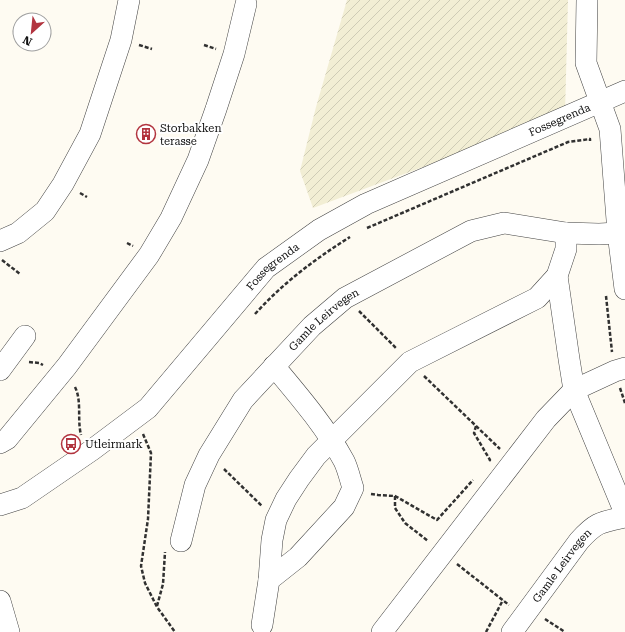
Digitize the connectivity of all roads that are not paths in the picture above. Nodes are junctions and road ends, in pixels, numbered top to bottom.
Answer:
1 (129, 0) edge
2 (587, 0) edge
3 (246, 4) dead end
4 (625, 91) edge
5 (599, 101) junction
6 (620, 185) edge
7 (566, 233) junction
8 (618, 233) junction
9 (0, 241) edge
10 (557, 276) junction
11 (625, 289) edge
12 (25, 336) dead end
13 (274, 366) junction
14 (625, 368) edge
15 (0, 370) edge
16 (574, 390) junction
17 (331, 441) junction
18 (0, 443) edge
19 (0, 505) edge
20 (625, 513) edge
21 (625, 517) edge
22 (181, 541) road end
23 (269, 580) junction
24 (0, 601) edge
25 (262, 626) dead end
26 (9, 632) edge
27 (382, 632) edge
28 (512, 632) edge

1 - 9 street
2 - 5 street, Fossegrenda
3 - 18 street
4 - 5 street, Fossegrenda
5 - 6 street
5 - 19 street, Fossegrenda
6 - 8 street
7 - 8 street, Gamle Leirvegen
7 - 10 street
7 - 13 street, Gamle Leirvegen
8 - 11 street
10 - 16 street
10 - 17 street
12 - 15 street
13 - 17 street
13 - 22 street, Gamle Leirvegen
14 - 16 street
16 - 20 street
16 - 27 street
17 - 23 street
17 - 23 street
21 - 28 street, Gamle Leirvegen
23 - 25 street
24 - 26 street

